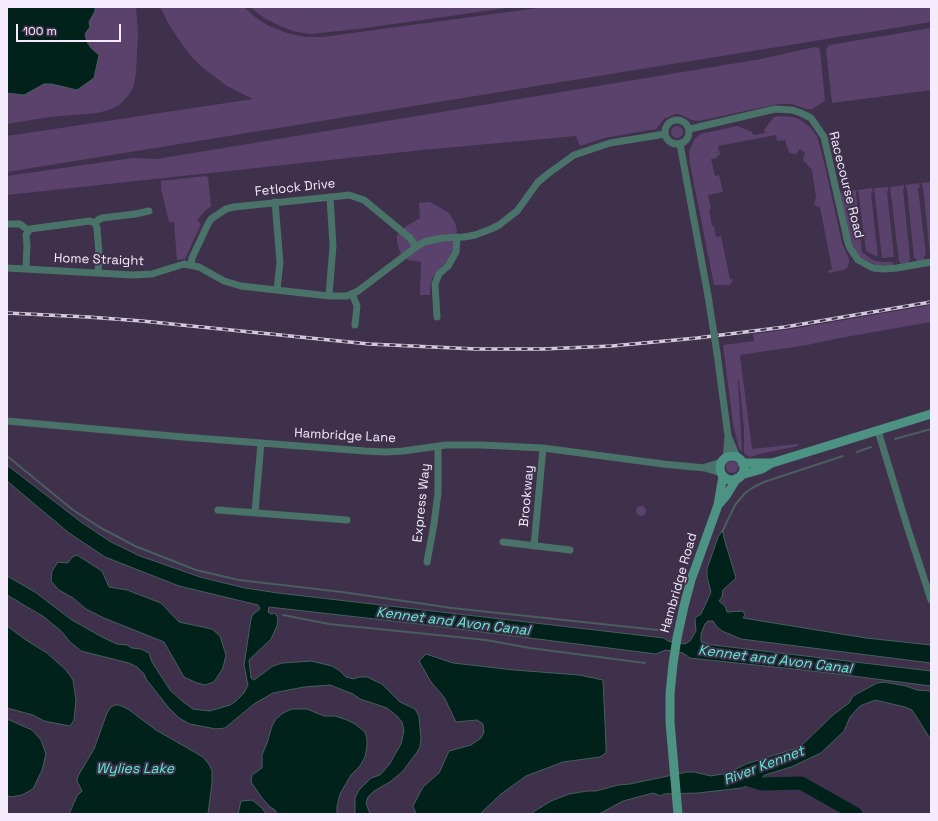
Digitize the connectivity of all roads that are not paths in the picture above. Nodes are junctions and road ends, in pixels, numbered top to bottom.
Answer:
1 (690, 129) junction
2 (665, 134) junction
3 (680, 144) junction
4 (330, 197) junction
5 (275, 202) junction
6 (149, 211) dead end
7 (95, 223) junction
8 (7, 224) edge
9 (28, 230) junction
10 (457, 237) junction
11 (416, 247) junction
12 (931, 262) edge
13 (191, 265) junction
14 (7, 268) edge
15 (26, 268) junction
16 (98, 273) junction
17 (277, 290) junction
18 (352, 294) junction
19 (329, 296) junction
20 (437, 317) dead end
21 (355, 325) dead end
22 (931, 414) edge
23 (7, 421) edge
24 (878, 431) junction
25 (728, 436) junction
26 (261, 443) junction
27 (438, 446) junction
28 (543, 448) junction
29 (724, 460) junction
30 (740, 460) junction
31 (772, 463) junction
32 (705, 468) junction
33 (722, 474) junction
34 (739, 476) junction
35 (718, 505) junction
36 (218, 510) dead end
37 (255, 512) junction
38 (347, 520) dead end
39 (503, 542) dead end
40 (534, 546) junction
41 (570, 550) dead end
42 (427, 562) dead end
43 (931, 600) edge
44 (678, 814) edge

1 - 2 street
1 - 3 street
1 - 12 street, Racecourse Road
2 - 3 street
2 - 10 street, Home Straight
3 - 25 street, bridge
4 - 5 street, Fetlock Drive
4 - 11 street, Fetlock Drive
4 - 19 street
5 - 13 street, Fetlock Drive
5 - 17 street
6 - 7 street
7 - 9 street
7 - 16 street
8 - 9 street
9 - 15 street
10 - 11 street, Home Straight
10 - 20 street
11 - 18 street, Home Straight
13 - 16 street, Home Straight
13 - 17 street, Home Straight
14 - 15 street, Home Straight
15 - 16 street, Home Straight
17 - 19 street, Home Straight
18 - 19 street, Home Straight
18 - 21 street
22 - 24 main road
23 - 26 street, Hambridge Lane
24 - 31 main road
24 - 43 street
25 - 29 street
25 - 30 street
26 - 27 street, Hambridge Lane
26 - 37 street
27 - 28 street, Hambridge Lane
27 - 42 street, Express Way
28 - 32 street, Hambridge Lane
28 - 40 street, Brookway
29 - 30 main road
29 - 32 street, Hambridge Lane
29 - 33 main road
30 - 31 main road
30 - 34 main road
31 - 34 main road
32 - 33 street, Hambridge Lane
33 - 34 main road
33 - 35 main road, Hambridge Road
34 - 35 main road, Hambridge Road
35 - 44 main road, Hambridge Road
36 - 37 street
37 - 38 street
39 - 40 street, Brookway
40 - 41 street, Brookway

